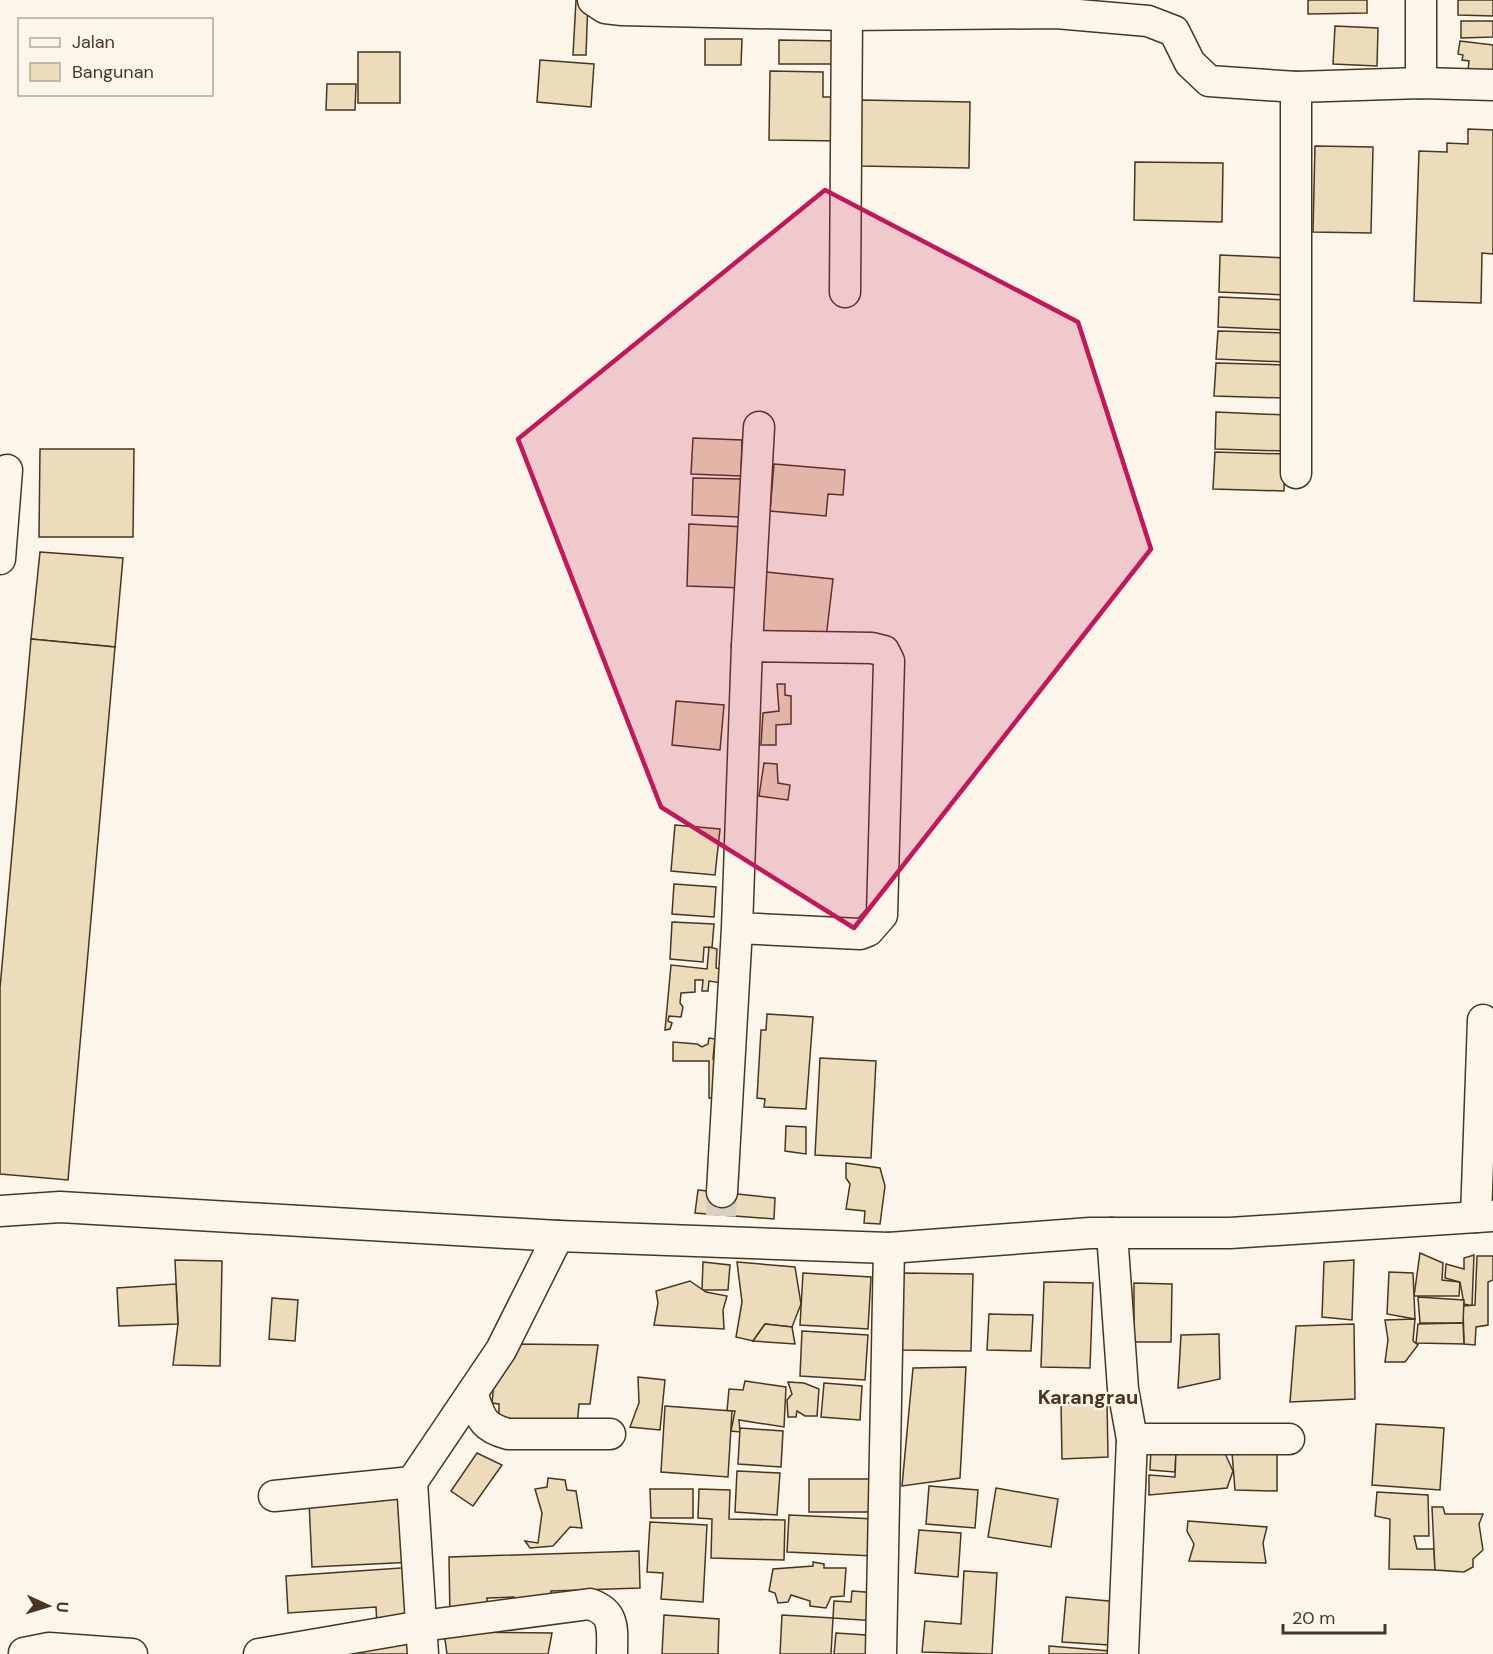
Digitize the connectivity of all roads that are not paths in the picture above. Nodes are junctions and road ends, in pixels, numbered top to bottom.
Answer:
1 (593, 0) edge
2 (1421, 0) edge
3 (1056, 6) edge
4 (847, 15) junction
5 (1421, 83) junction
6 (1493, 85) edge
7 (1296, 87) junction
8 (845, 292) dead end
9 (759, 427) dead end
10 (7, 470) dead end
11 (1296, 473) dead end
12 (0, 559) edge
13 (747, 646) junction
14 (737, 928) junction
15 (1483, 1020) dead end
16 (0, 1212) edge
17 (720, 1217) junction
18 (1484, 1217) edge
19 (1112, 1233) junction
20 (558, 1236) junction
21 (889, 1248) junction
22 (472, 1394) junction
23 (610, 1434) dead end
24 (1132, 1439) junction
25 (1289, 1439) dead end
26 (412, 1482) junction
27 (274, 1496) dead end
28 (423, 1640) edge
29 (24, 1653) edge
30 (132, 1654) edge
31 (259, 1654) edge
32 (612, 1654) edge
33 (881, 1654) edge
34 (1123, 1654) edge

1 - 4 street
2 - 5 street
3 - 4 street
3 - 7 street
4 - 8 street
5 - 6 street
5 - 7 street
7 - 11 street
9 - 13 street
10 - 12 street
13 - 14 street
13 - 14 street
14 - 17 street
15 - 18 street
16 - 20 street
17 - 20 street
17 - 21 street
18 - 19 street
19 - 21 street
19 - 24 street
20 - 22 street
21 - 33 street
22 - 23 street
22 - 26 street
24 - 25 street
24 - 34 street
26 - 27 street
26 - 28 street
28 - 31 street
28 - 32 street
29 - 30 street

